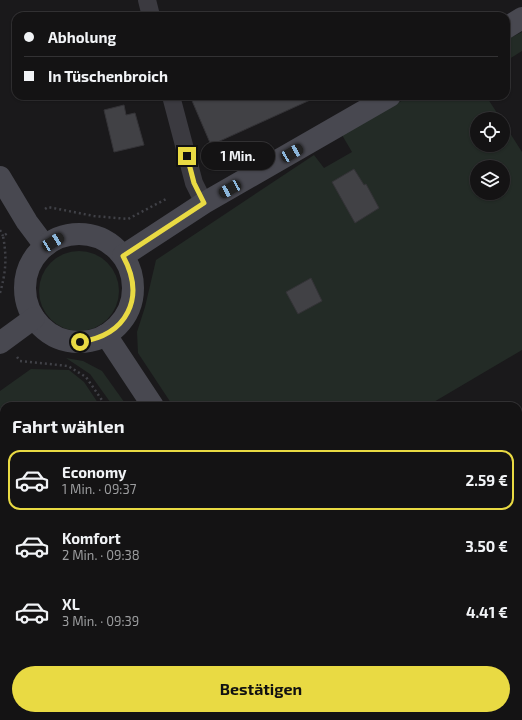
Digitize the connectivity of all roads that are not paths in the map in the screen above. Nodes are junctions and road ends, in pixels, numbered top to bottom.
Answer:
1 (147, 0) edge
2 (150, 12) edge
3 (522, 18) edge
4 (510, 26) edge
5 (173, 100) edge
6 (383, 100) edge
7 (0, 177) edge
8 (204, 203) junction
9 (45, 246) junction
10 (123, 256) junction
11 (34, 318) junction
12 (106, 335) junction
13 (2, 342) edge
14 (150, 402) edge

1 - 2 street
3 - 4 main road
5 - 8 street
6 - 8 main road
7 - 9 main road
8 - 10 main road
9 - 10 main road
9 - 11 main road
10 - 12 main road
11 - 12 main road
11 - 13 main road
12 - 14 main road

